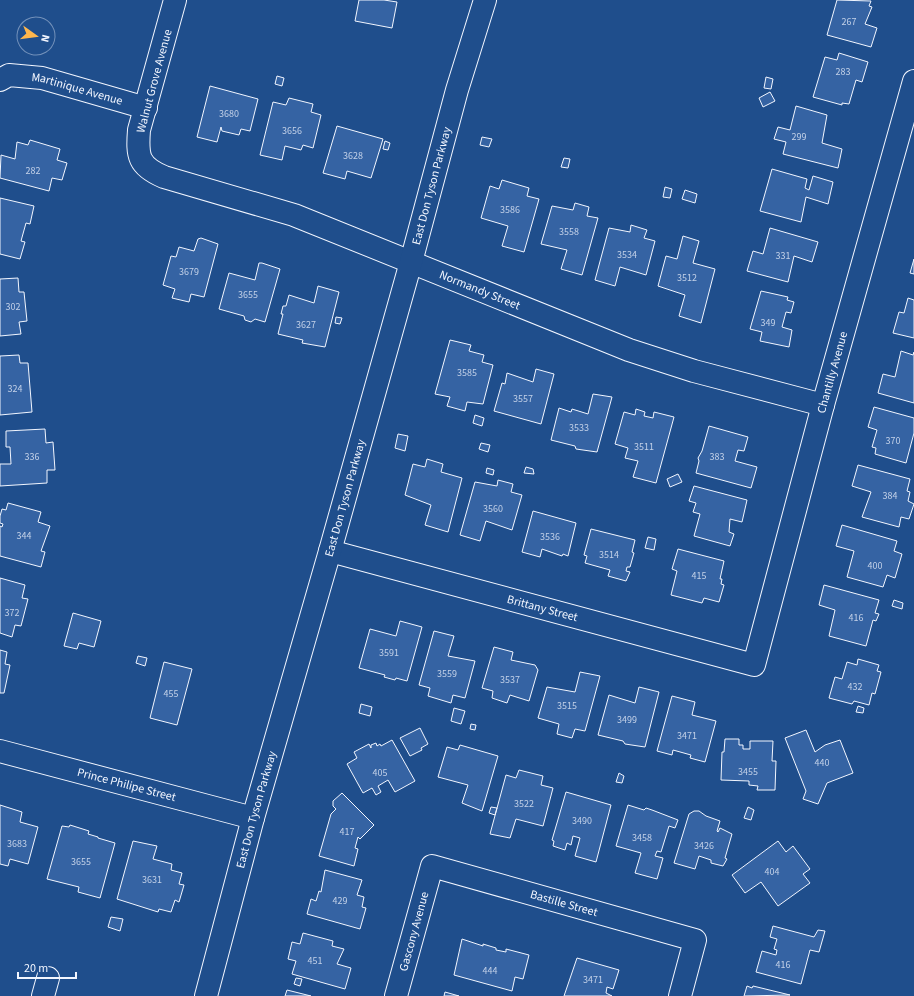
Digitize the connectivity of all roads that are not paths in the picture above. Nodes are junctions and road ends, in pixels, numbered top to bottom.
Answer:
1 (175, 0) edge
2 (485, 0) edge
3 (4, 78) edge
4 (914, 81) edge
5 (146, 108) junction
6 (141, 162) joint
7 (411, 262) junction
8 (823, 405) junction
9 (330, 551) junction
10 (754, 665) joint
11 (0, 751) edge
12 (253, 818) junction
13 (432, 866) joint
14 (206, 996) edge
15 (396, 996) edge
16 (680, 996) edge

1 - 5 street, Walnut Grove Avenue
2 - 7 street, East Don Tyson Parkway
3 - 5 street, Martinique Avenue
4 - 8 street, Chantilly Avenue
5 - 6 street, Walnut Grove Avenue
6 - 7 street, Normandy Street
7 - 8 street, Normandy Street
7 - 9 street, East Don Tyson Parkway
8 - 10 street, Chantilly Avenue
9 - 10 street, Brittany Street
9 - 12 street, East Don Tyson Parkway
11 - 12 street, Prince Philipe Street
12 - 14 street, East Don Tyson Parkway
13 - 15 street, Gascony Avenue
13 - 16 street, Bastille Street

